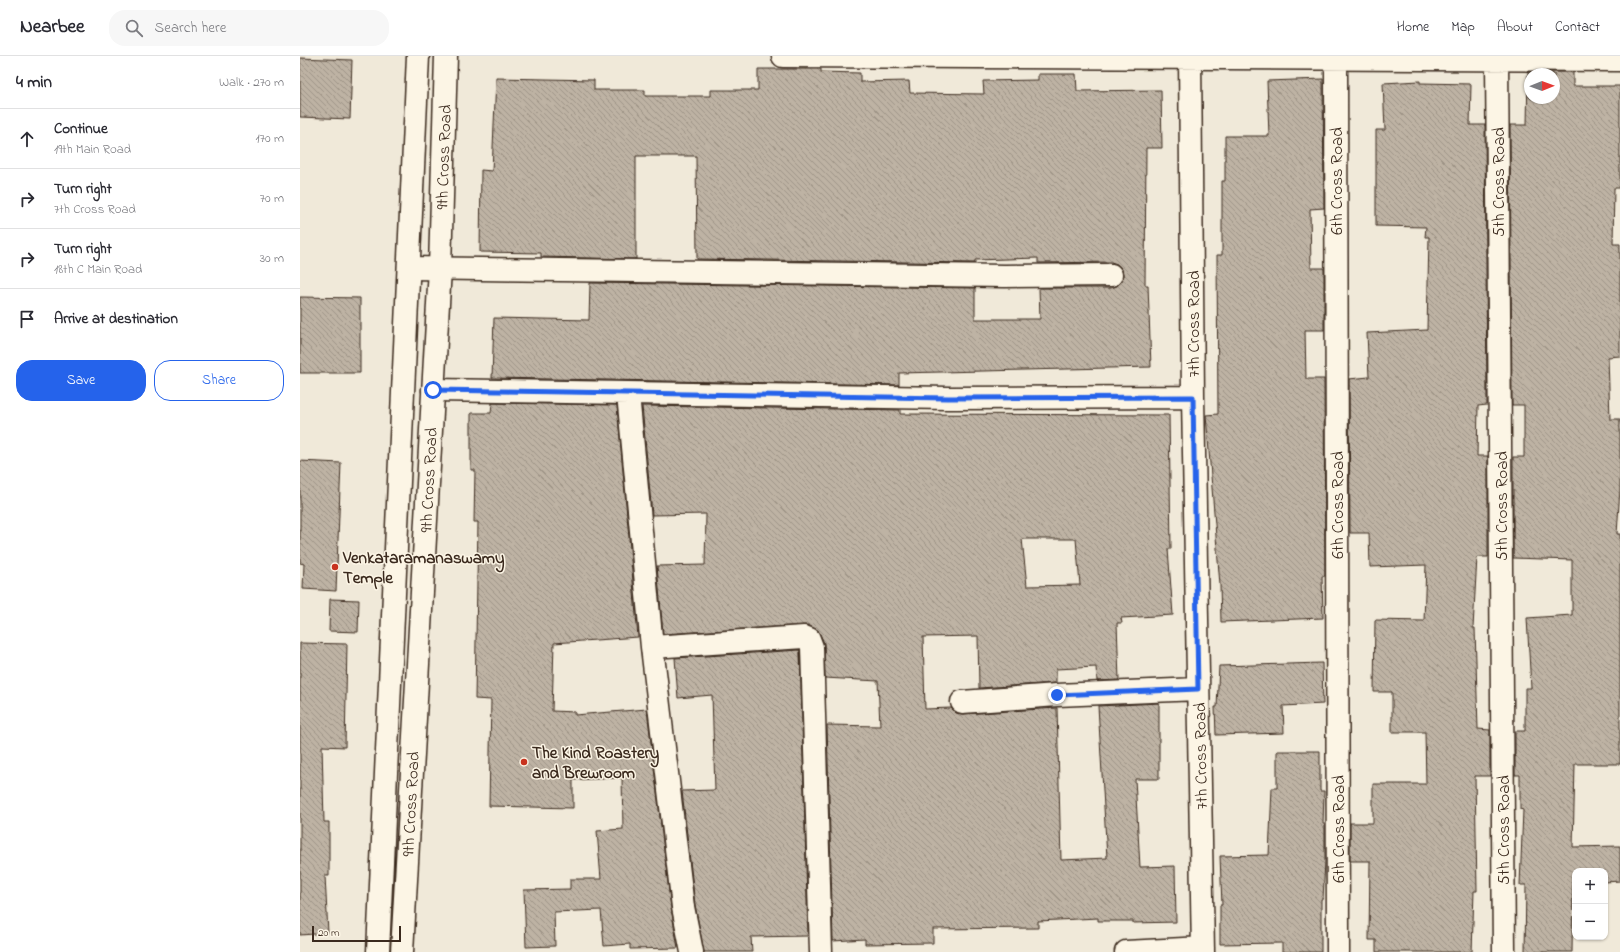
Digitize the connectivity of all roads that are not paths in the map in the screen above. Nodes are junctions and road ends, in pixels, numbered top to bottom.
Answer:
1 (418, 56) edge
2 (446, 56) edge
3 (783, 56) edge
4 (1190, 57) edge
5 (1336, 59) junction
6 (1497, 60) junction
7 (1620, 60) edge
8 (409, 268) junction
9 (440, 268) junction
10 (1111, 275) dead end
11 (433, 390) junction
12 (628, 394) junction
13 (1193, 397) junction
14 (652, 646) junction
15 (1198, 689) junction
16 (962, 702) dead end
17 (1203, 950) edge
18 (378, 952) edge
19 (402, 952) edge
20 (692, 952) edge
21 (821, 952) edge
22 (1126, 952) edge
23 (1338, 952) edge
24 (1504, 952) edge

1 - 8 street, 9th Cross Road
2 - 9 street, 9th Cross Road
3 - 4 street
4 - 5 street
4 - 13 street, 7th Cross Road
5 - 6 street
5 - 23 street, 6th Cross Road
6 - 7 street
6 - 24 street, 5th Cross Road
8 - 9 street
8 - 18 street, 9th Cross Road
9 - 10 street
9 - 11 street, 9th Cross Road
11 - 12 street
11 - 19 street, 9th Cross Road
12 - 13 street
12 - 14 street
13 - 15 street, 7th Cross Road
14 - 20 street
14 - 21 street
15 - 16 street
15 - 17 street, 7th Cross Road
17 - 22 street

